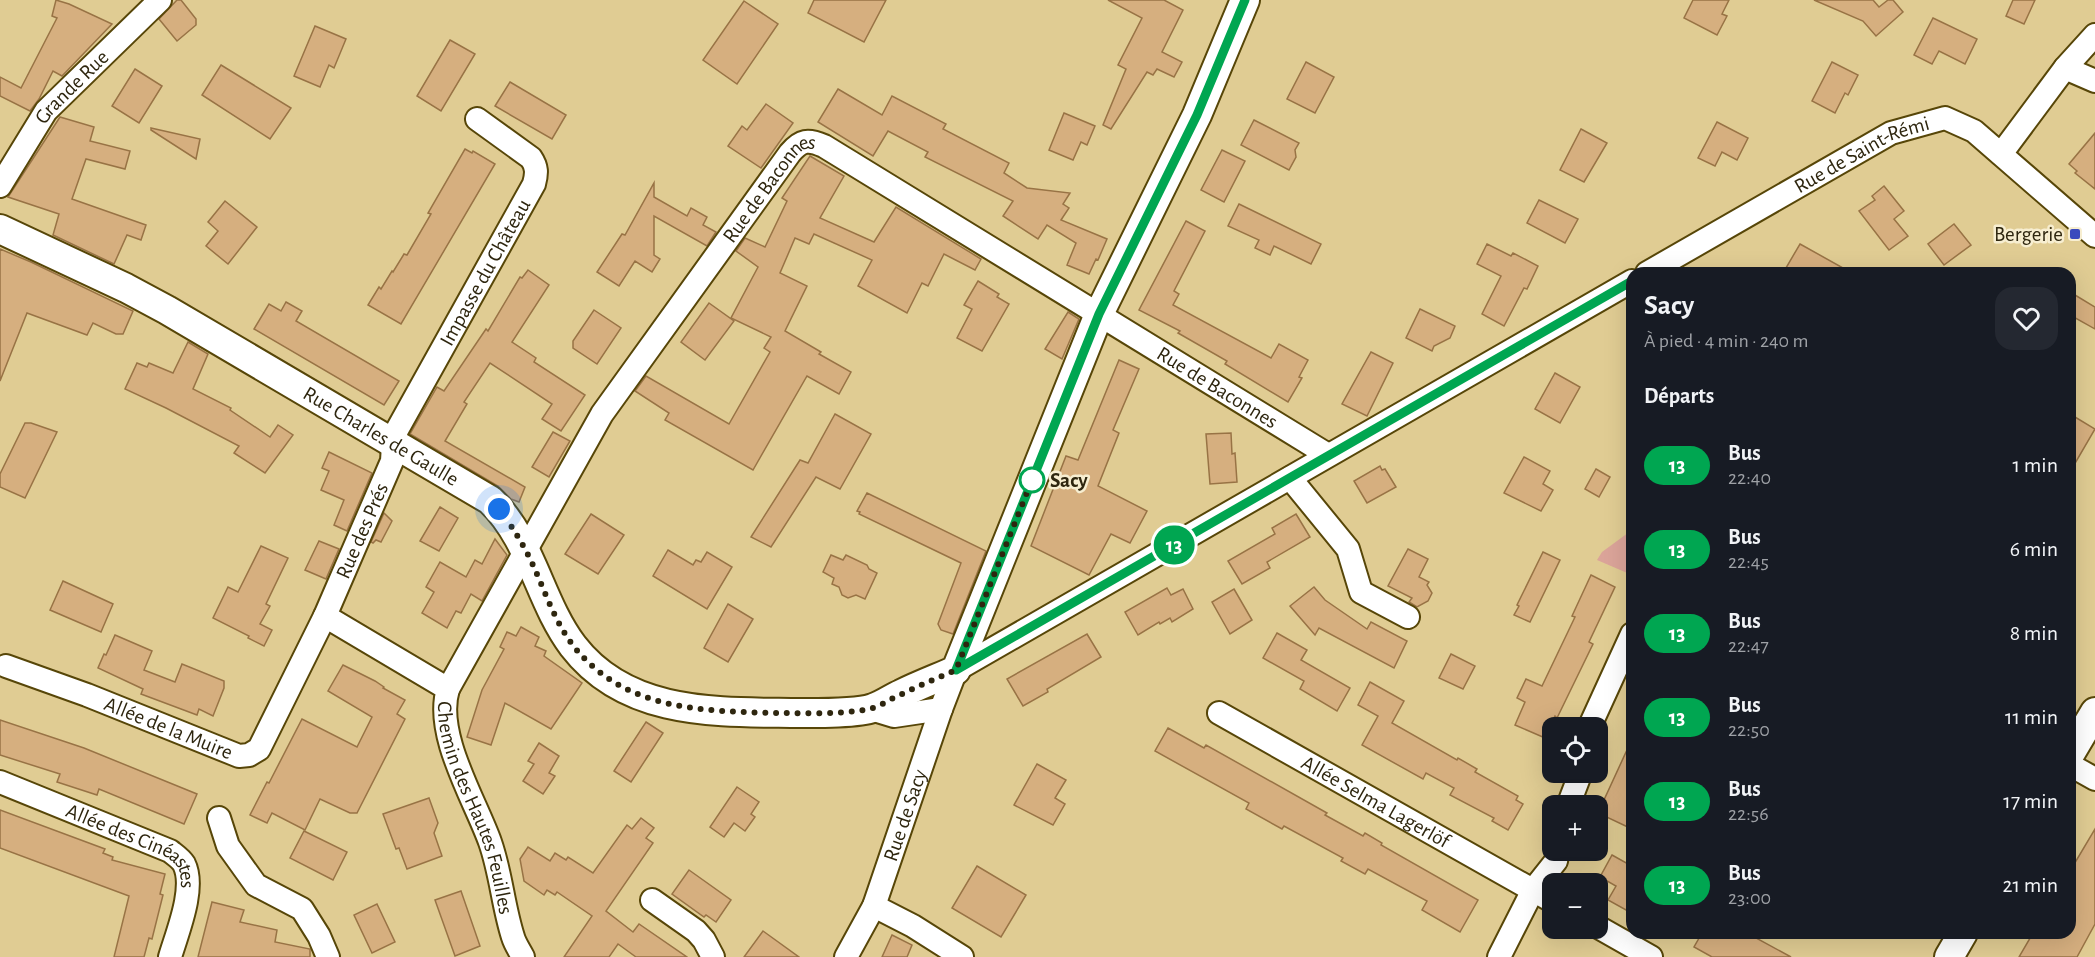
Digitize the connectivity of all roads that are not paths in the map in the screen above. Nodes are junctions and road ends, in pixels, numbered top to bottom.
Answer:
1 (160, 0) edge
2 (1245, 0) edge
3 (2095, 35) edge
4 (2065, 68) junction
5 (2095, 81) edge
6 (477, 119) dead end
7 (2001, 154) junction
8 (0, 186) edge
9 (0, 229) edge
10 (2095, 236) edge
11 (1657, 267) edge
12 (1626, 284) edge
13 (1099, 314) junction
14 (393, 445) junction
15 (1328, 455) junction
16 (1290, 478) junction
17 (526, 551) junction
18 (326, 616) junction
19 (1408, 617) dead end
20 (1626, 647) edge
21 (6, 666) dead end
22 (956, 670) junction
23 (448, 689) junction
24 (871, 709) junction
25 (940, 709) junction
26 (2095, 712) edge
27 (1219, 713) dead end
28 (1594, 717) edge
29 (2076, 744) edge
30 (2076, 768) edge
31 (2095, 778) edge
32 (0, 782) edge
33 (219, 818) dead end
34 (1542, 895) edge
35 (1542, 897) edge
36 (652, 900) dead end
37 (874, 906) junction
38 (1608, 933) edge
39 (1960, 939) edge
40 (170, 957) edge
41 (328, 957) edge
42 (524, 957) edge
43 (712, 957) edge
44 (846, 957) edge
45 (962, 957) edge
46 (1499, 957) edge
47 (1652, 957) edge
48 (1949, 957) edge

1 - 8 street, Grande Rue
2 - 13 street
3 - 4 street
4 - 5 street
4 - 7 street
6 - 14 street, Impasse du Château
7 - 10 street, Rue de Saint-Rémi
7 - 11 street, Rue de Saint-Rémi
9 - 14 street, Rue Charles de Gaulle
12 - 15 street
13 - 15 street, Rue de Baconnes
13 - 17 street, Rue de Baconnes
13 - 22 street
14 - 17 street, Rue Charles de Gaulle
14 - 18 street, Rue des Prés
15 - 16 street
16 - 19 street
16 - 22 street
17 - 23 street, Rue de Baconnes
17 - 24 street, Rue Charles de Gaulle
18 - 21 street, Allée de la Muire
18 - 23 street, Chemin des Hautes Feuilles
20 - 28 street
22 - 24 street, Rue Charles de Gaulle
22 - 25 street, Rue de Sacy
23 - 42 street, Chemin des Hautes Feuilles
24 - 25 street, Rue Charles de Gaulle
25 - 37 street, Rue de Sacy
26 - 29 street
27 - 34 street, Allée Selma Lagerlöf
30 - 31 street
32 - 40 street, Allée des Cinéastes
33 - 41 street
35 - 46 street
36 - 43 street
37 - 44 street, Rue de Sacy
37 - 45 street
38 - 47 street
39 - 48 street

